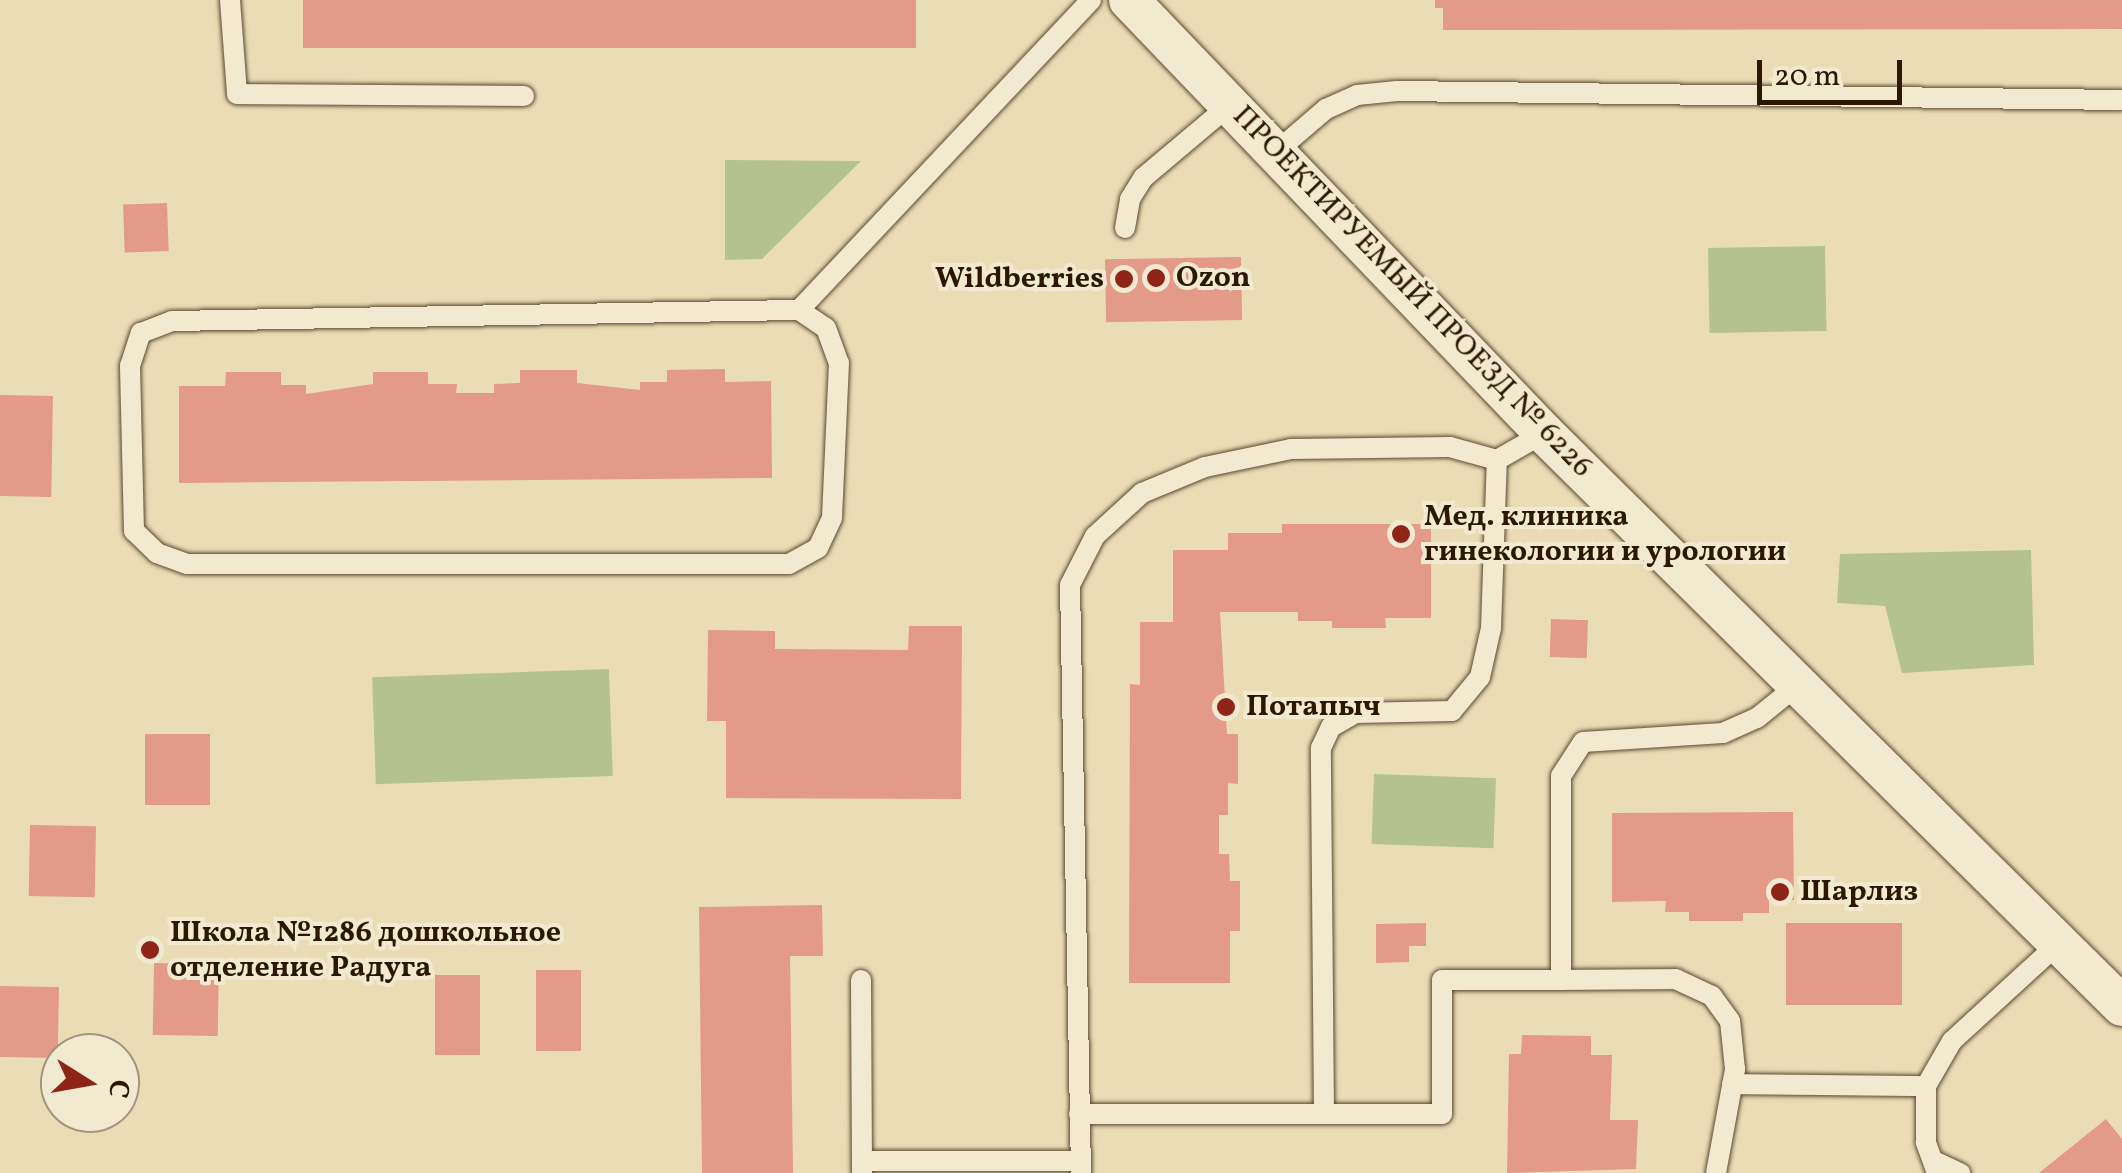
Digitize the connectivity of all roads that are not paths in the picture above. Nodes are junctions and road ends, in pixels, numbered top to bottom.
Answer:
1 (230, 0) edge
2 (1091, 0) edge
3 (1128, 0) edge
4 (524, 96) dead end
5 (2122, 100) edge
6 (1231, 104) junction
7 (1277, 151) junction
8 (1125, 228) dead end
9 (798, 310) junction
10 (1544, 433) junction
11 (1497, 460) junction
12 (1799, 684) junction
13 (2059, 943) junction
14 (860, 980) dead end
15 (1561, 980) junction
16 (2122, 1006) edge
17 (1732, 1084) junction
18 (1926, 1086) junction
19 (1080, 1114) junction
20 (1324, 1114) junction
21 (862, 1167) edge
22 (1081, 1167) edge
23 (1931, 1169) edge
24 (1716, 1173) edge
25 (1960, 1173) edge

1 - 4 lane
2 - 9 lane
3 - 6 street, ПРОЕКТИРУЕМЫЙ ПРОЕЗД № 6226
5 - 7 lane
6 - 7 street, ПРОЕКТИРУЕМЫЙ ПРОЕЗД № 6226
6 - 8 lane
7 - 10 street, ПРОЕКТИРУЕМЫЙ ПРОЕЗД № 6226
9 - 9 lane
10 - 11 lane
10 - 12 street, ПРОЕКТИРУЕМЫЙ ПРОЕЗД № 6226
11 - 19 lane
11 - 20 lane
12 - 13 street, ПРОЕКТИРУЕМЫЙ ПРОЕЗД № 6226
12 - 15 lane
13 - 16 street, ПРОЕКТИРУЕМЫЙ ПРОЕЗД № 6226
13 - 18 lane
14 - 21 lane
15 - 17 lane
15 - 20 lane
17 - 18 lane
17 - 24 lane
18 - 23 lane
19 - 20 lane
19 - 22 lane
21 - 22 lane
23 - 25 lane

